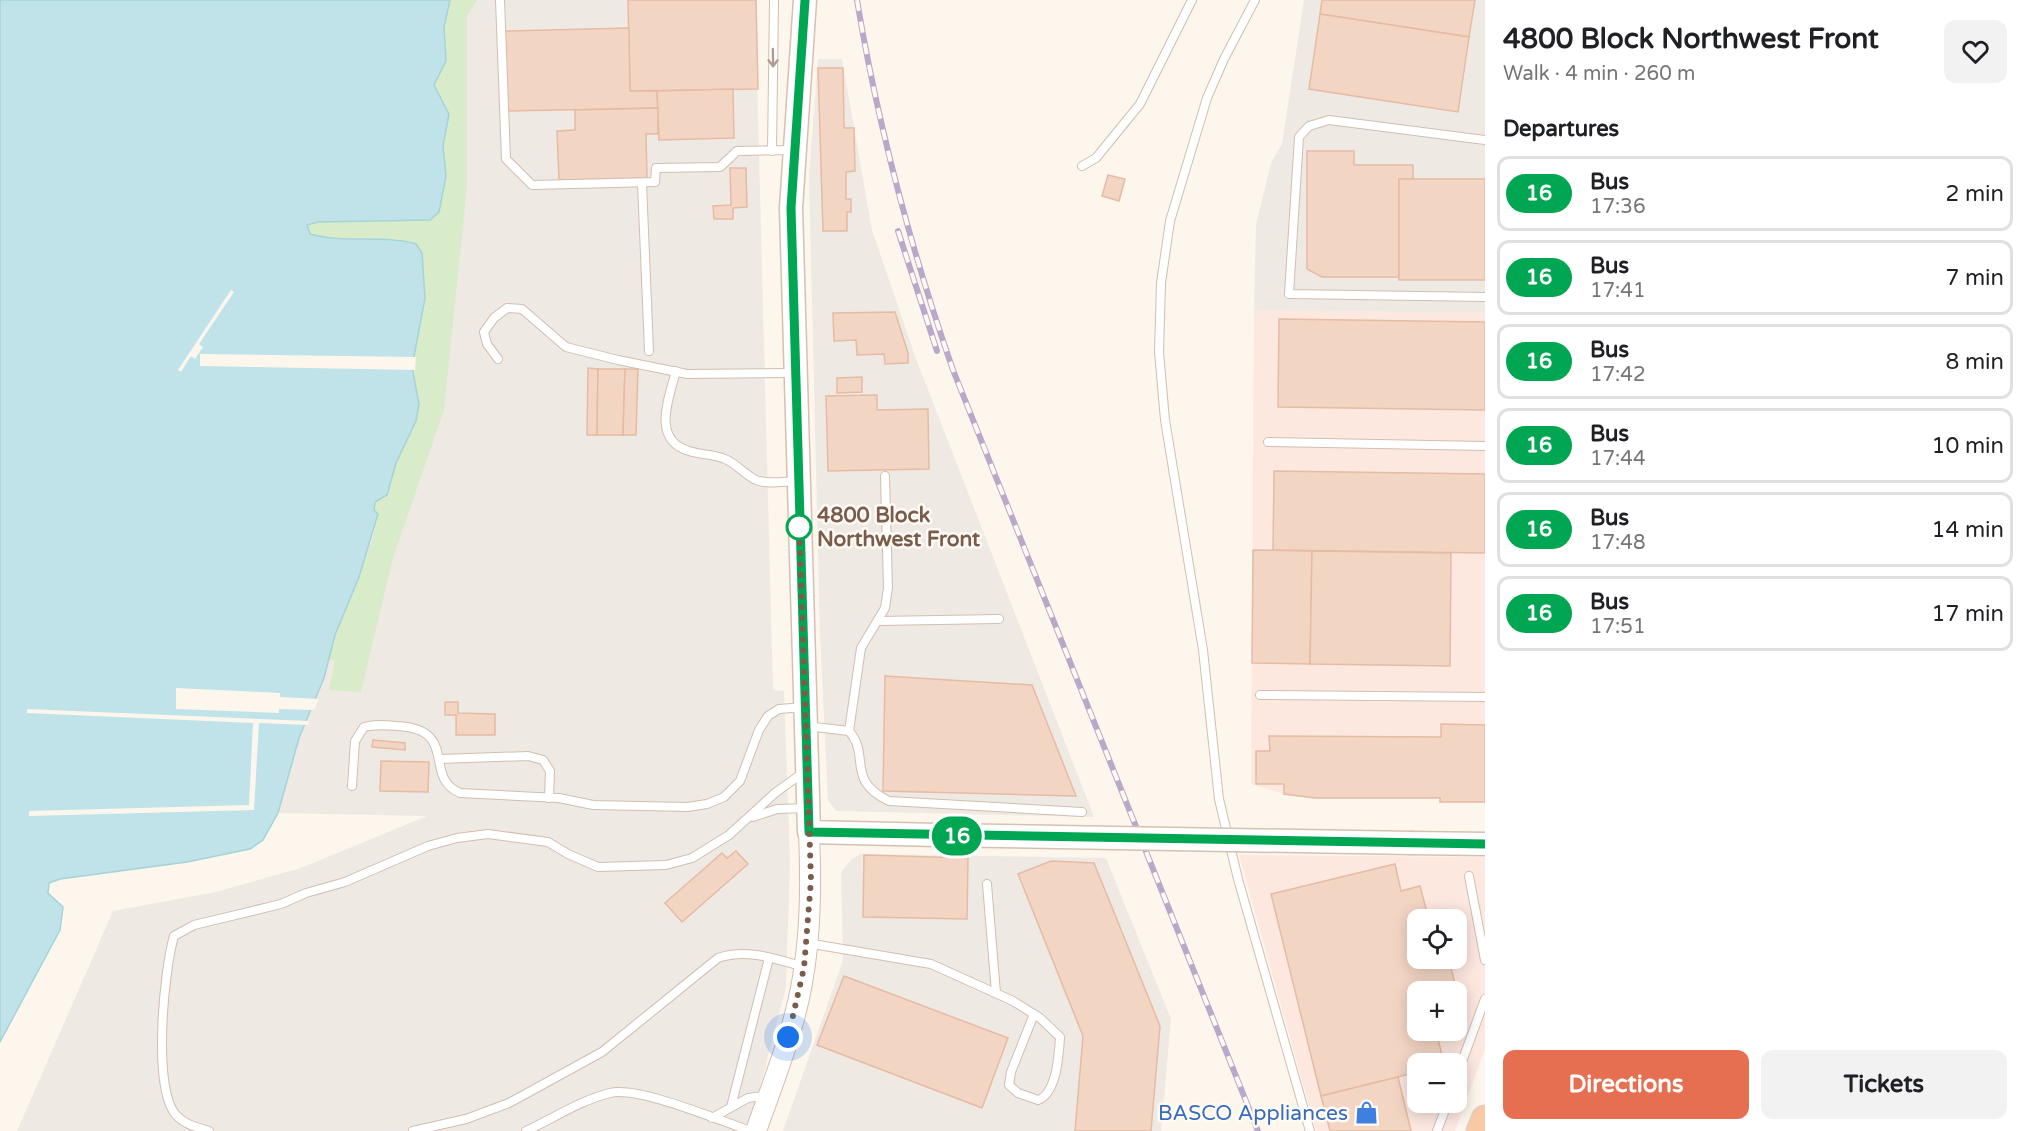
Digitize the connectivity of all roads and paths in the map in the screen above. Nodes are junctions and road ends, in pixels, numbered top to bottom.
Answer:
1 (500, 0) edge
2 (774, 0) edge
3 (805, 0) edge
4 (1191, 0) edge
5 (1255, 0) edge
6 (1485, 140) edge
7 (783, 150) junction
8 (1082, 166) dead end
9 (642, 183) junction
10 (1485, 297) edge
11 (649, 351) dead end
12 (498, 359) dead end
13 (676, 372) junction
14 (796, 373) junction
15 (1268, 442) dead end
16 (1485, 446) edge
17 (885, 476) dead end
18 (798, 481) junction
19 (999, 619) dead end
20 (878, 621) junction
21 (1260, 695) dead end
22 (1485, 697) edge
23 (805, 716) junction
24 (849, 731) junction
25 (440, 759) junction
26 (807, 770) junction
27 (352, 786) dead end
28 (549, 798) junction
29 (808, 808) junction
30 (1082, 812) dead end
31 (744, 822) junction
32 (809, 832) junction
33 (1485, 844) edge
34 (1469, 876) dead end
35 (987, 884) dead end
36 (807, 943) junction
37 (769, 958) junction
38 (1485, 960) edge
39 (804, 968) junction
40 (996, 993) junction
41 (1485, 999) edge
42 (1034, 1014) junction
43 (1465, 1053) edge
44 (769, 1095) junction
45 (731, 1107) junction
46 (1444, 1113) edge
47 (712, 1118) junction
48 (1485, 1119) edge
49 (722, 1126) edge
50 (209, 1131) edge
51 (413, 1131) edge
52 (526, 1131) edge
53 (751, 1131) edge
54 (756, 1131) edge
55 (1310, 1131) edge
56 (1438, 1131) edge
57 (1480, 1131) edge

1 - 9 lane
2 -> 7 lane
3 - 7 main road
4 - 8 lane
5 - 55 lane
6 - 10 lane
7 - 9 lane
7 - 14 main road
9 - 11 lane
12 - 13 lane
13 - 14 lane
13 - 18 lane
14 - 18 main road
15 - 16 lane
17 - 20 lane
18 - 23 main road
19 - 20 lane
20 - 24 lane
21 - 22 lane
23 - 24 lane
23 - 26 main road
23 - 28 lane
24 - 30 lane
25 - 27 lane
25 - 28 lane
25 - 28 lane
26 - 29 main road
26 - 31 lane
29 - 31 lane
29 - 32 main road
31 - 50 lane
32 - 33 main road, bridge
32 - 36 street
34 - 38 lane
35 - 40 lane
36 - 39 street
36 - 40 lane
37 - 39 lane
37 - 45 lane
37 - 51 lane
39 - 44 street
40 - 42 lane
41 - 43 lane
42 - 42 lane
44 - 45 lane
44 - 54 street
45 - 47 lane
46 - 56 lane
47 - 49 lane
47 - 52 lane
48 - 57 highway
49 - 53 lane

